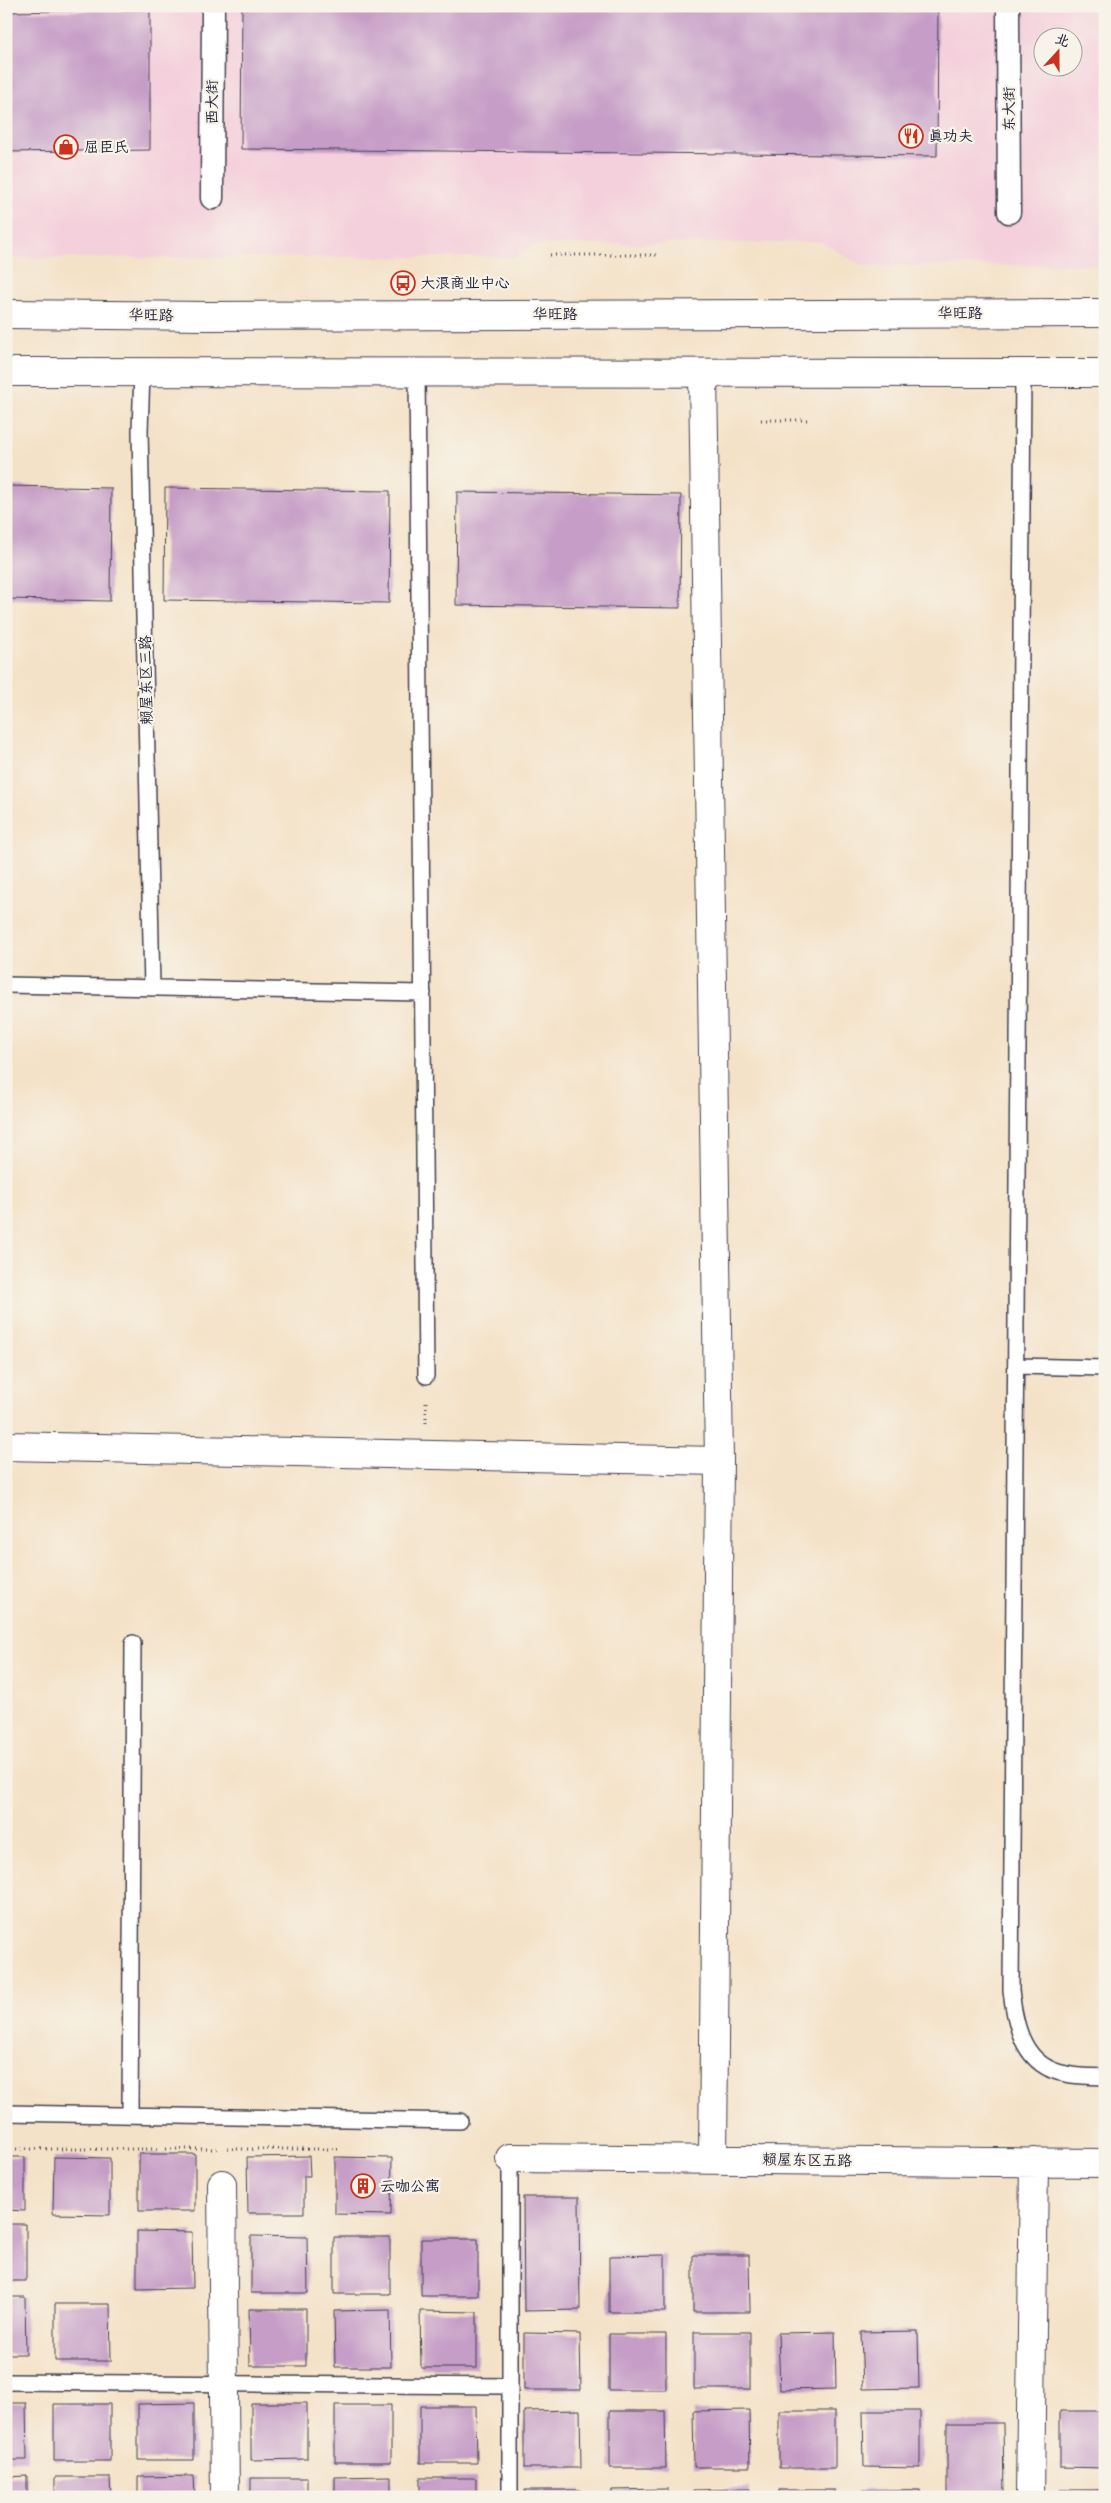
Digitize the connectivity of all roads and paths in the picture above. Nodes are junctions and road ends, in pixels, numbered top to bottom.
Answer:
1 (212, 6) edge
2 (1008, 6) edge
3 (212, 198) dead end
4 (1009, 212) dead end
5 (550, 255) dead end
6 (660, 255) dead end
7 (1105, 313) edge
8 (6, 314) edge
9 (6, 372) edge
10 (417, 372) junction
11 (142, 373) junction
12 (703, 373) junction
13 (1023, 373) junction
14 (1105, 373) edge
15 (761, 420) dead end
16 (812, 420) dead end
17 (6, 985) edge
18 (152, 988) junction
19 (423, 993) junction
20 (1016, 1366) junction
21 (1105, 1368) edge
22 (426, 1376) joint
23 (6, 1446) edge
24 (426, 1455) junction
25 (719, 1461) junction
26 (133, 1643) dead end
27 (1105, 2077) edge
28 (6, 2113) edge
29 (130, 2114) junction
30 (460, 2121) dead end
31 (6, 2148) edge
32 (338, 2149) dead end
33 (510, 2158) joint
34 (713, 2159) junction
35 (1034, 2162) junction
36 (1105, 2163) edge
37 (222, 2184) dead end
38 (6, 2382) edge
39 (224, 2384) junction
40 (510, 2386) junction
41 (225, 2497) edge
42 (510, 2497) edge
43 (1030, 2497) edge

1 - 3 street, 西大街
2 - 4 street, 东大街
5 - 6 path
7 - 8 street, 华旺路
9 - 11 street
10 - 11 street
10 - 12 street
10 - 19 lane
11 - 18 lane, 赖屋东区三路
12 - 13 street
12 - 25 street
13 - 14 street
13 - 20 lane
15 - 16 path
17 - 18 lane
18 - 19 lane
19 - 22 lane
20 - 21 lane
20 - 27 lane
22 - 24 path
23 - 24 street
24 - 25 street
25 - 34 street
26 - 29 lane
28 - 29 lane
29 - 30 lane
31 - 32 path
33 - 34 street, 赖屋东区五路
33 - 40 lane
34 - 35 street, 赖屋东区五路
35 - 36 street, 赖屋东区五路
35 - 43 street
37 - 39 street
38 - 39 lane
39 - 40 lane
39 - 41 street
40 - 42 lane

